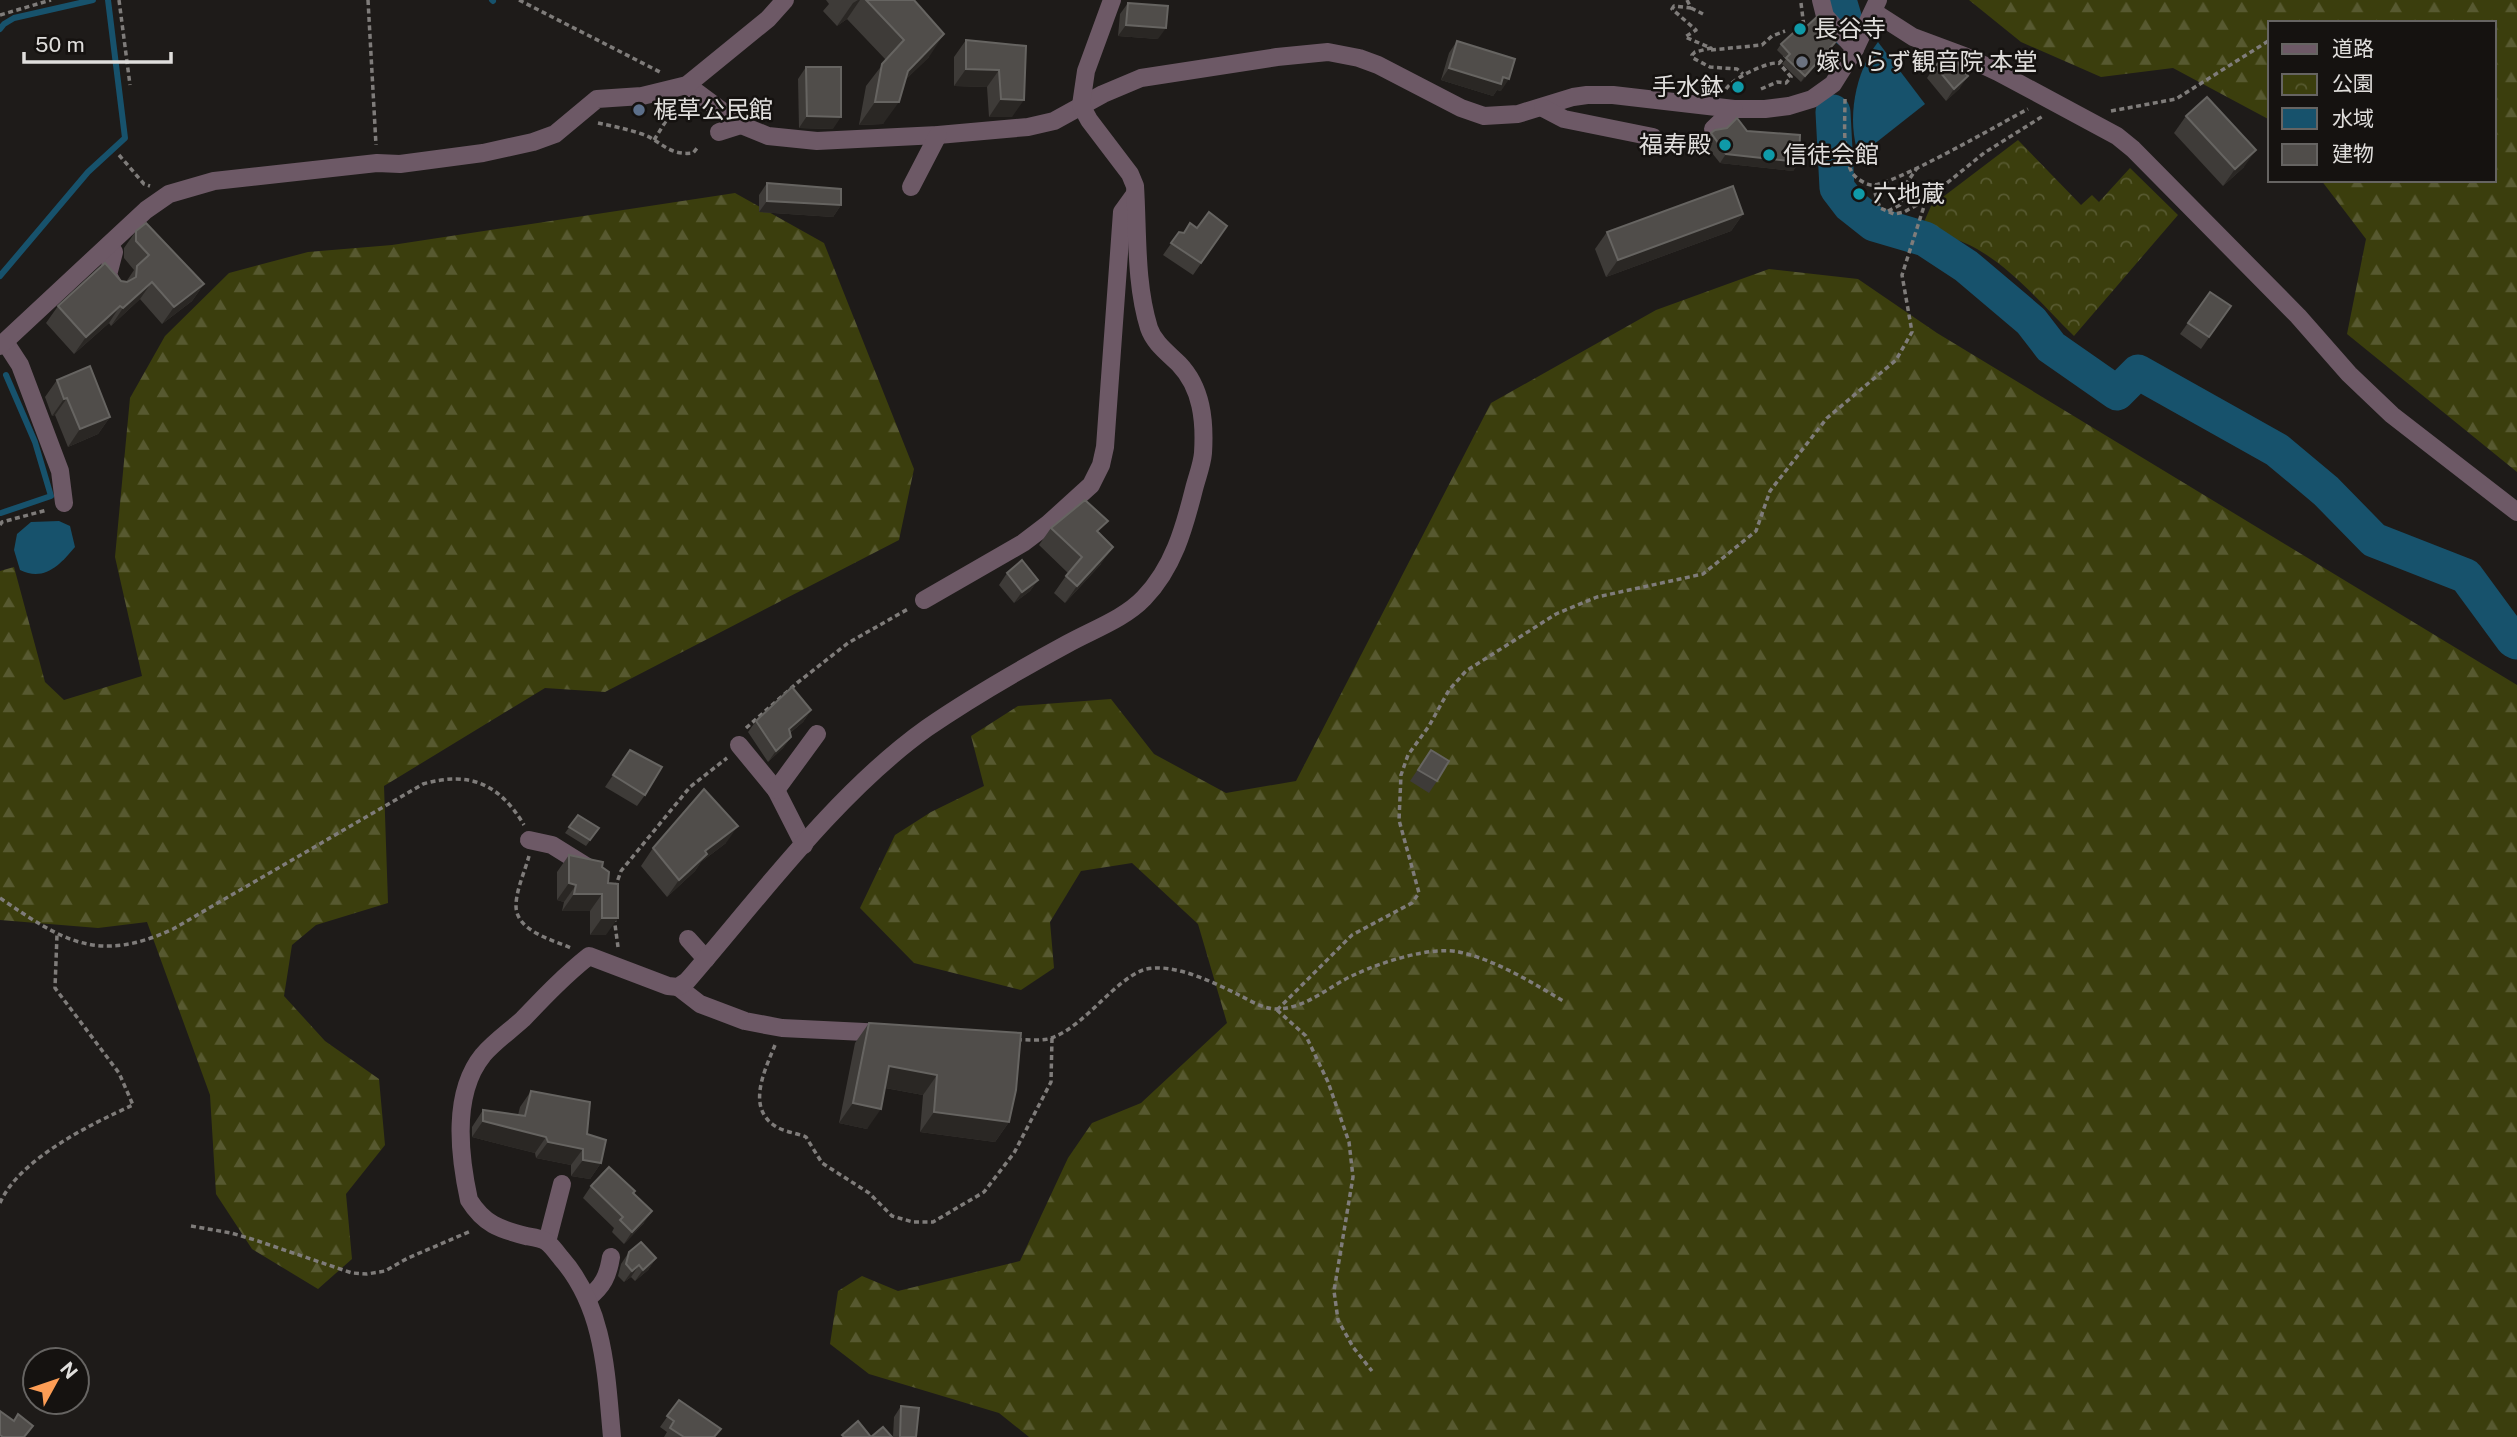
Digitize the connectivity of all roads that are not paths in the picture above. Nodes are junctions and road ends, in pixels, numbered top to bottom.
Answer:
1 (785, 0) edge
2 (1821, 0) edge
3 (1111, 2) edge
4 (1876, 6) edge
5 (1854, 49) junction
6 (687, 85) junction
7 (1081, 105) junction
8 (1544, 108) junction
9 (1734, 109) junction
10 (741, 125) junction
11 (1713, 129) edge
12 (719, 132) dead end
13 (938, 135) junction
14 (1653, 137) dead end
15 (911, 187) dead end
16 (1135, 194) junction
17 (109, 245) junction
18 (115, 288) edge
19 (3, 344) edge
20 (64, 503) road end
21 (2517, 512) edge
22 (923, 600) dead end
23 (817, 734) dead end
24 (739, 746) dead end
25 (776, 790) junction
26 (529, 840) road end
27 (804, 845) junction
28 (589, 867) edge
29 (688, 939) dead end
30 (706, 959) junction
31 (678, 986) junction
32 (902, 1034) edge
33 (562, 1184) dead end
34 (547, 1242) junction
35 (611, 1257) dead end
36 (588, 1298) junction
37 (612, 1437) edge

1 - 6 street
2 - 5 street
3 - 7 street
4 - 5 street
4 - 21 street
5 - 9 street
6 - 10 street
6 - 17 street
7 - 8 street
7 - 13 street
7 - 16 street
8 - 9 street
8 - 14 street
9 - 11 street
10 - 12 street
10 - 13 street
13 - 15 street
16 - 22 street
16 - 27 street
17 - 18 street
17 - 19 street
19 - 20 street
23 - 25 street
24 - 25 street
25 - 27 street
26 - 28 street
27 - 30 street
29 - 30 street
30 - 31 street
31 - 32 street
31 - 34 street
33 - 34 street
34 - 36 street
35 - 36 street
36 - 37 street

